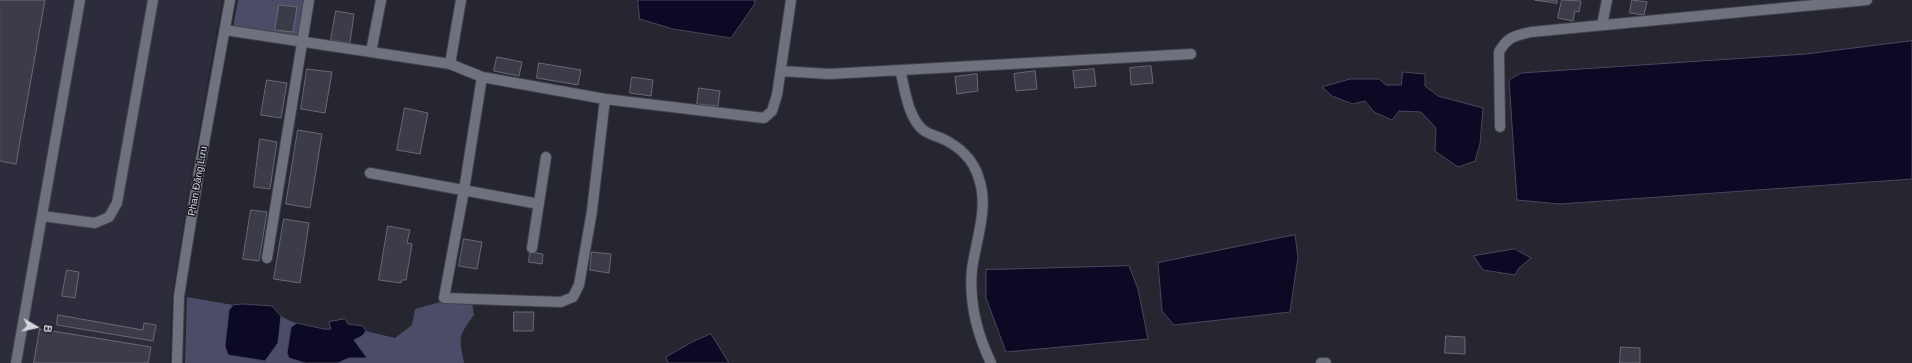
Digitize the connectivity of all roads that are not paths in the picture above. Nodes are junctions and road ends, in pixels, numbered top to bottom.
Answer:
1 (80, 0) edge
2 (153, 0) edge
3 (230, 0) edge
4 (309, 0) edge
5 (381, 0) edge
6 (461, 0) edge
7 (791, 0) edge
8 (1607, 0) edge
9 (1867, 0) edge
10 (1602, 25) junction
11 (225, 30) junction
12 (303, 42) junction
13 (371, 52) junction
14 (1191, 54) dead end
15 (450, 64) junction
16 (900, 70) junction
17 (780, 71) junction
18 (482, 77) junction
19 (605, 99) junction
20 (1500, 127) dead end
21 (546, 158) dead end
22 (370, 173) dead end
23 (464, 190) junction
24 (539, 204) junction
25 (42, 216) junction
26 (532, 248) dead end
27 (267, 258) dead end
28 (16, 363) edge
29 (177, 363) edge
30 (991, 363) edge
31 (1321, 363) edge
32 (1326, 363) edge

1 - 25 street
2 - 25 street
3 - 11 street, Phan Đăng Lưu
4 - 12 street
5 - 13 street
6 - 15 street
7 - 17 street
8 - 10 street
9 - 10 street
10 - 20 street
11 - 12 street
11 - 29 street, Phan Đăng Lưu
12 - 13 street
12 - 27 street
13 - 15 street
14 - 16 street
15 - 18 street
16 - 17 street
16 - 30 street
17 - 19 street
18 - 19 street
18 - 23 street
19 - 23 street
21 - 24 street
22 - 23 street
23 - 24 street
24 - 26 street
25 - 28 street
31 - 32 street

